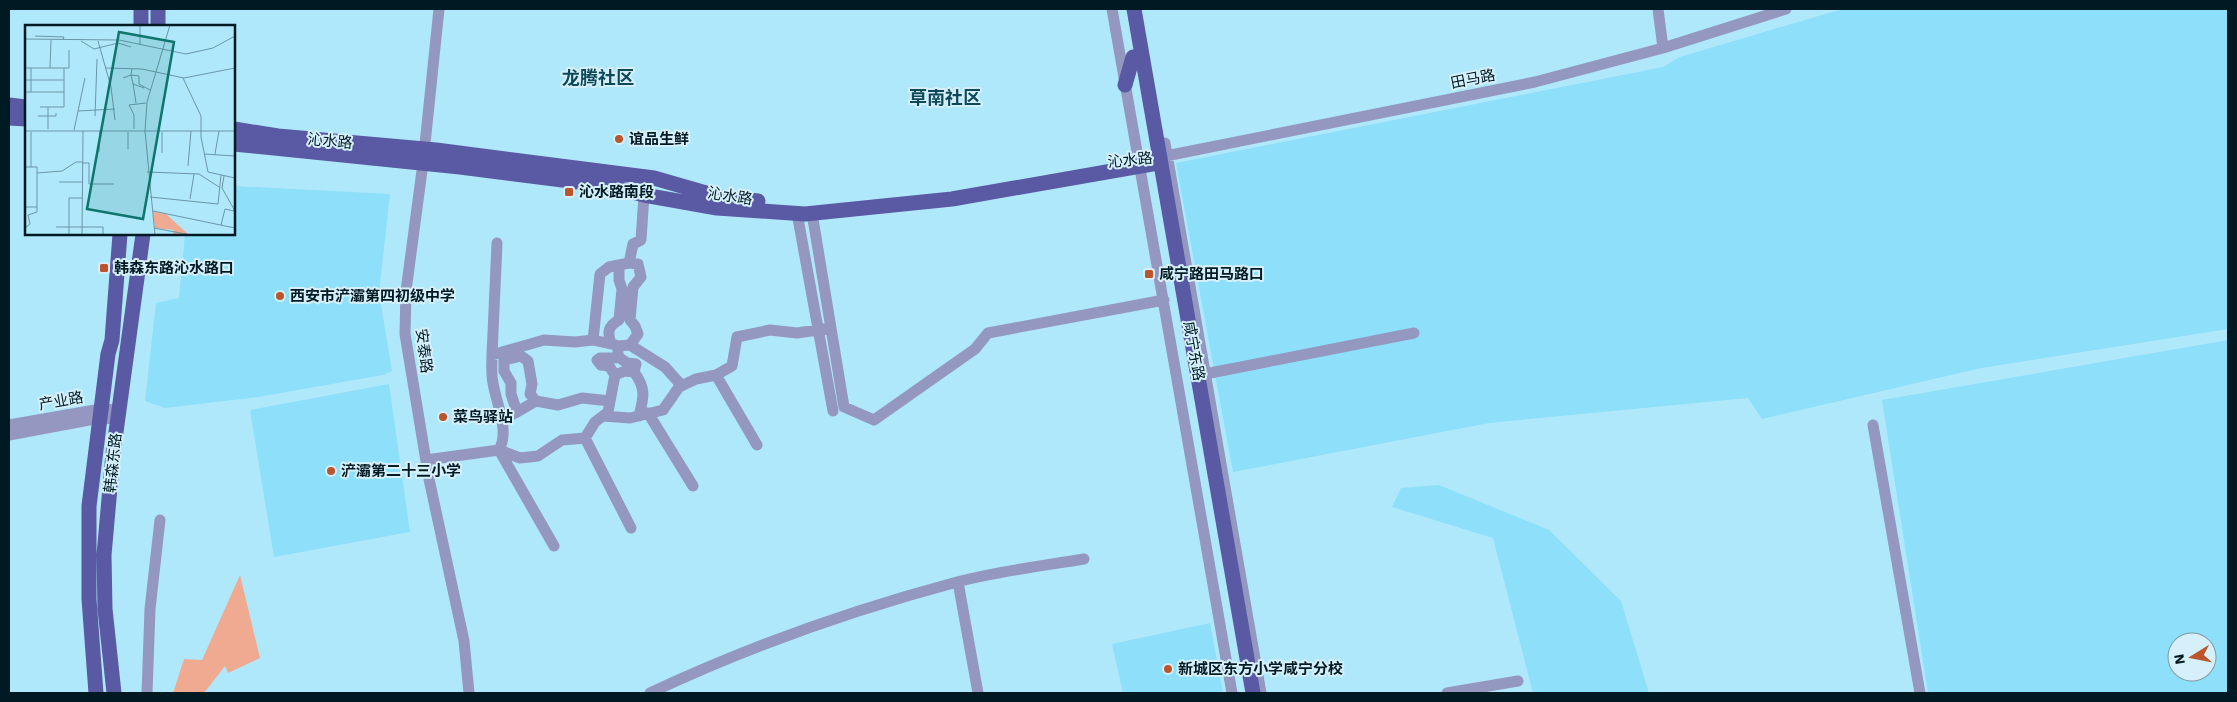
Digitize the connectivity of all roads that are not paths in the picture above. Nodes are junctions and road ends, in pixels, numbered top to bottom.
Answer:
1 (141, 9) edge
2 (158, 9) edge
3 (439, 9) edge
4 (1112, 9) edge
5 (1124, 9) edge
6 (1134, 9) edge
7 (1141, 9) edge
8 (1658, 9) edge
9 (1786, 9) edge
10 (141, 25) edge
11 (158, 25) edge
12 (1663, 48) junction
13 (1133, 58) junction
14 (1125, 85) junction
15 (9, 105) edge
16 (25, 107) edge
17 (9, 118) edge
18 (25, 119) edge
19 (235, 129) edge
20 (235, 144) edge
21 (424, 156) junction
22 (1151, 159) junction
23 (644, 195) junction
24 (805, 213) junction
25 (120, 235) edge
26 (143, 235) edge
27 (497, 243) dead end
28 (624, 264) junction
29 (1164, 300) junction
30 (624, 320) junction
31 (831, 328) junction
32 (818, 330) junction
33 (1414, 333) dead end
34 (592, 340) junction
35 (630, 344) junction
36 (615, 349) junction
37 (492, 354) junction
38 (634, 372) junction
39 (1205, 374) junction
40 (615, 375) junction
41 (716, 375) junction
42 (682, 386) junction
43 (536, 401) junction
44 (610, 401) junction
45 (833, 411) dead end
46 (517, 412) junction
47 (101, 414) junction
48 (119, 415) junction
49 (644, 415) junction
50 (603, 416) junction
51 (501, 420) junction
52 (1873, 425) dead end
53 (9, 426) edge
54 (9, 435) edge
55 (585, 438) junction
56 (757, 444) dead end
57 (499, 450) junction
58 (426, 460) junction
59 (692, 486) dead end
60 (160, 520) dead end
61 (631, 528) dead end
62 (554, 546) dead end
63 (1084, 559) dead end
64 (958, 582) junction
65 (1518, 681) dead end
66 (96, 693) edge
67 (114, 693) edge
68 (147, 693) edge
69 (468, 693) edge
70 (650, 693) edge
71 (978, 693) edge
72 (1232, 693) edge
73 (1243, 693) edge
74 (1253, 693) edge
75 (1261, 693) edge
76 (1447, 693) edge
77 (1920, 693) edge

1 - 10 main road
2 - 11 main road
3 - 21 street, 安泰路
4 - 14 street
5 - 13 main road, 咸宁东路
6 - 22 main road, 咸宁东路
7 - 22 street
8 - 12 street
9 - 12 street, 田马路
12 - 22 street, 田马路
13 - 14 main road
13 - 22 main road, 咸宁东路
14 - 22 street
15 - 16 main road
17 - 18 main road
19 - 21 main road, 沁水路
20 - 21 main road, 沁水路
21 - 22 main road, 沁水路
21 - 23 main road, 沁水路
21 - 58 street, 安泰路
22 - 24 main road, 沁水路
22 - 29 street
22 - 39 street
22 - 73 main road, 咸宁东路
22 - 74 main road, 咸宁东路
23 - 24 main road, 沁水路
23 - 28 street
24 - 31 street
24 - 32 street
25 - 47 main road, 韩森东路
26 - 48 main road, 韩森东路
27 - 37 street
28 - 30 street
28 - 30 street
28 - 34 street
29 - 31 street
29 - 72 street
30 - 35 street
30 - 36 street
31 - 32 street
32 - 41 street
32 - 45 street
33 - 39 street
34 - 36 street
34 - 37 street
35 - 36 street
35 - 42 street
36 - 38 street
36 - 40 street
37 - 51 street
38 - 40 street
38 - 49 street
39 - 75 street
40 - 44 street
41 - 42 street
41 - 56 street
42 - 49 street
43 - 44 street
43 - 46 street
43 - 46 street
44 - 50 street
46 - 51 street
47 - 48 street, 产业路
47 - 53 street, 产业路
47 - 54 street, 产业路
47 - 66 main road, 韩森东路
48 - 67 main road, 韩森东路
49 - 50 street
49 - 59 street
50 - 55 street
51 - 57 street
52 - 77 street
55 - 57 street
55 - 61 street
57 - 58 street
57 - 62 street
58 - 69 street, 安泰路
60 - 68 street
63 - 64 street
64 - 70 street
64 - 71 street
65 - 76 street

